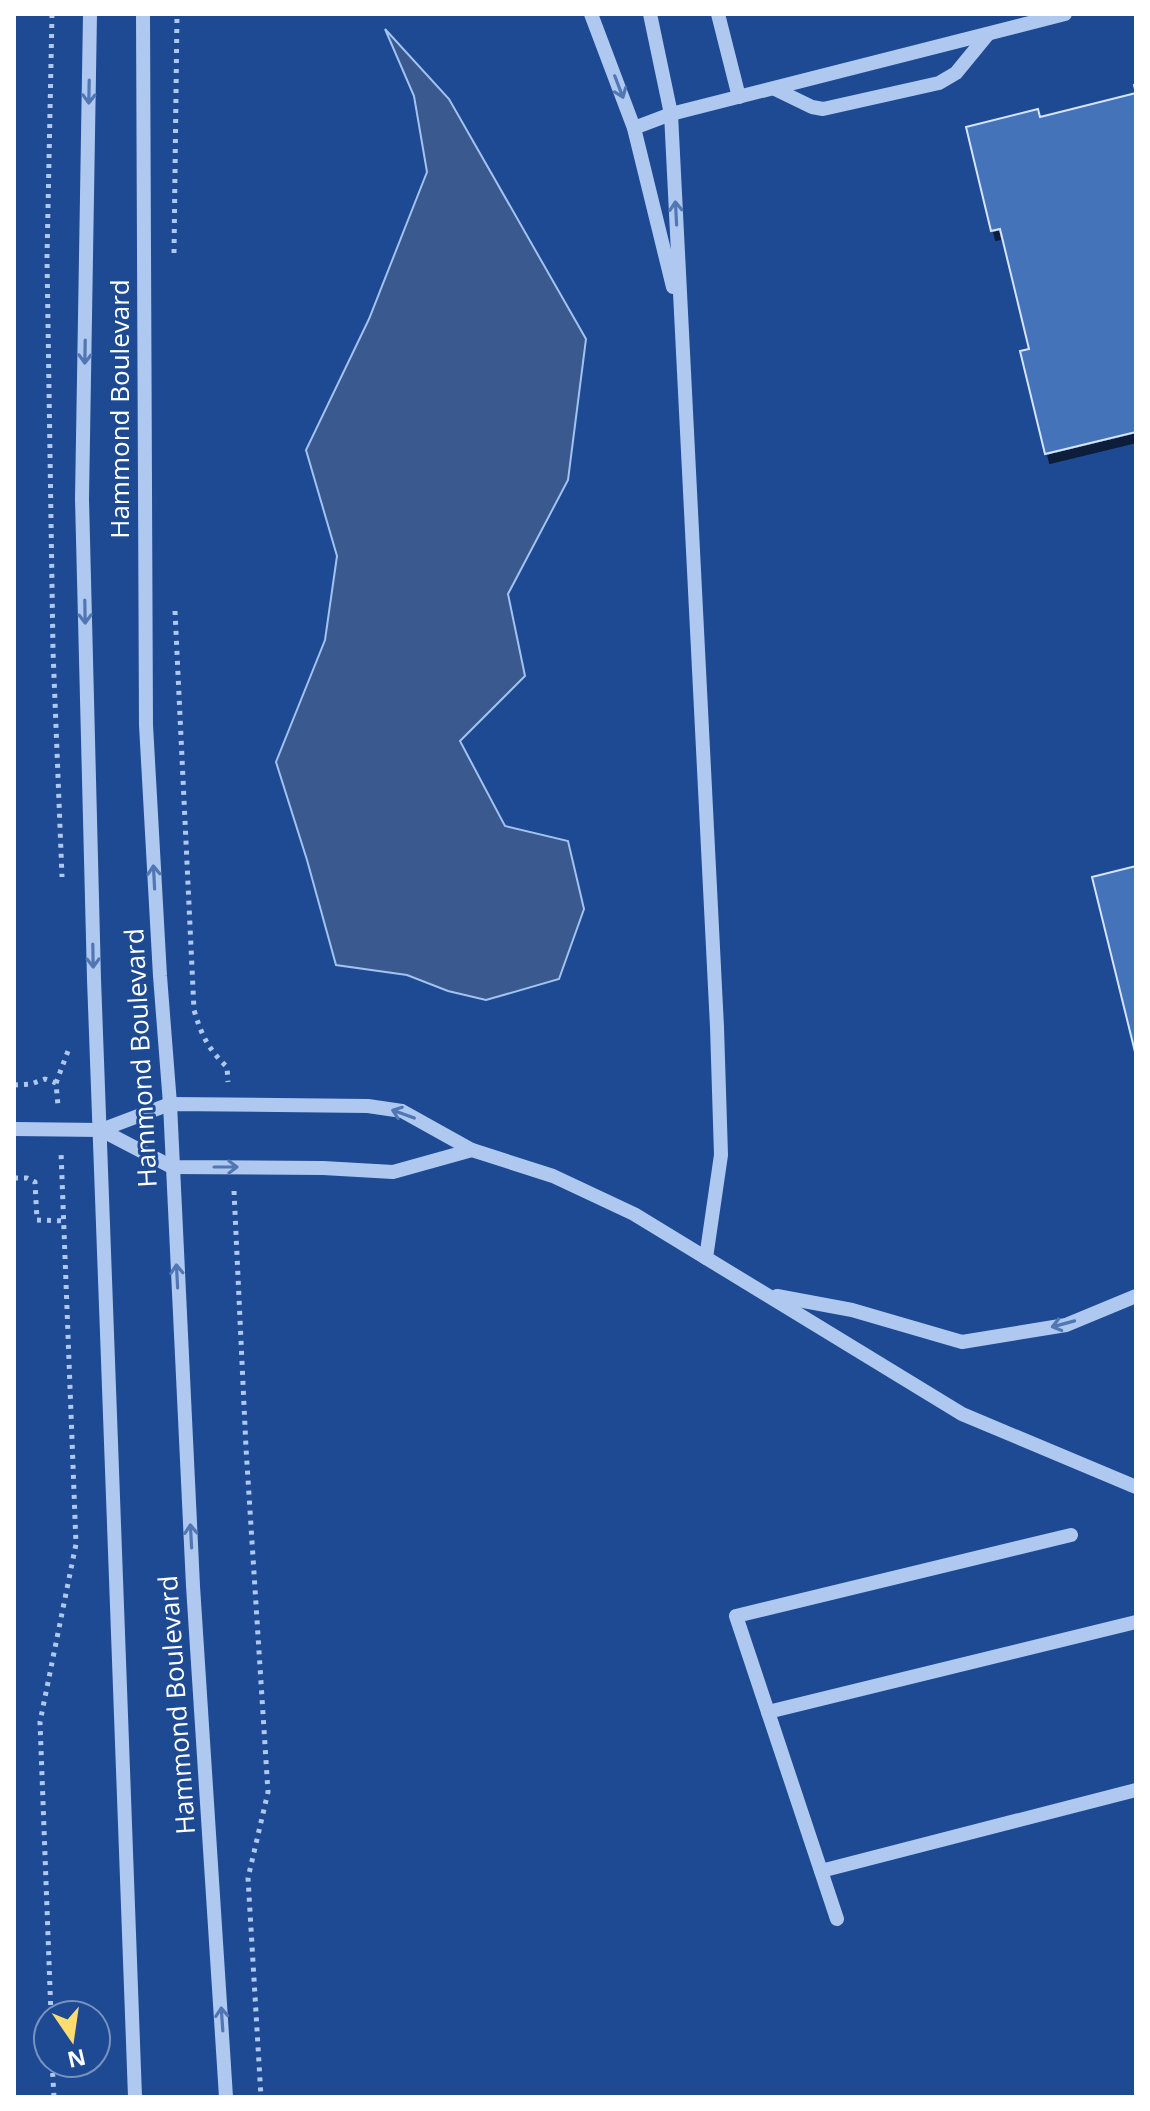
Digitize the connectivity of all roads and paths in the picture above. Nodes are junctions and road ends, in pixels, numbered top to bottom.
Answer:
1 (90, 14) edge
2 (143, 14) edge
3 (177, 14) edge
4 (591, 14) edge
5 (650, 14) edge
6 (718, 14) edge
7 (1065, 14) edge
8 (988, 34) junction
9 (775, 89) junction
10 (739, 97) junction
11 (671, 114) junction
12 (634, 128) junction
13 (174, 262) dead end
14 (681, 318) junction
15 (175, 603) dead end
16 (14, 1085) edge
17 (170, 1104) junction
18 (229, 1105) junction
19 (14, 1129) edge
20 (59, 1130) junction
21 (101, 1130) junction
22 (472, 1150) junction
23 (172, 1167) junction
24 (233, 1168) junction
25 (14, 1178) edge
26 (65, 1221) junction
27 (706, 1258) junction
28 (765, 1293) junction
29 (1136, 1296) edge
30 (1136, 1487) edge
31 (1071, 1535) dead end
32 (1136, 1622) edge
33 (768, 1712) junction
34 (1136, 1790) edge
35 (821, 1871) junction
36 (837, 1919) dead end
37 (50, 1999) edge
38 (135, 2097) edge
39 (226, 2097) edge
40 (261, 2097) edge

1 -> 21 street, Hammond Boulevard
17 -> 2 street, Hammond Boulevard
3 - 13 path
4 -> 12 street
5 - 11 street
6 - 10 street
7 - 8 street
8 - 9 street
8 - 9 street
9 - 10 street
10 - 11 street
11 - 12 street
14 -> 11 street
12 - 14 street
14 - 27 street
15 - 18 path
16 - 20 path
17 - 18 street
17 - 21 street
17 - 23 street, Hammond Boulevard
22 -> 18 street
19 - 20 street
20 - 21 street
20 - 26 path
21 - 23 street
21 - 38 street, Hammond Boulevard
22 - 24 street
22 - 27 street
23 -> 24 street
39 -> 23 street, Hammond Boulevard
24 - 40 path
25 - 26 path
26 - 37 path
27 - 28 street
29 -> 28 street
28 - 30 street
31 - 33 street
32 - 33 street
33 - 35 street
34 - 35 street
35 - 36 street

